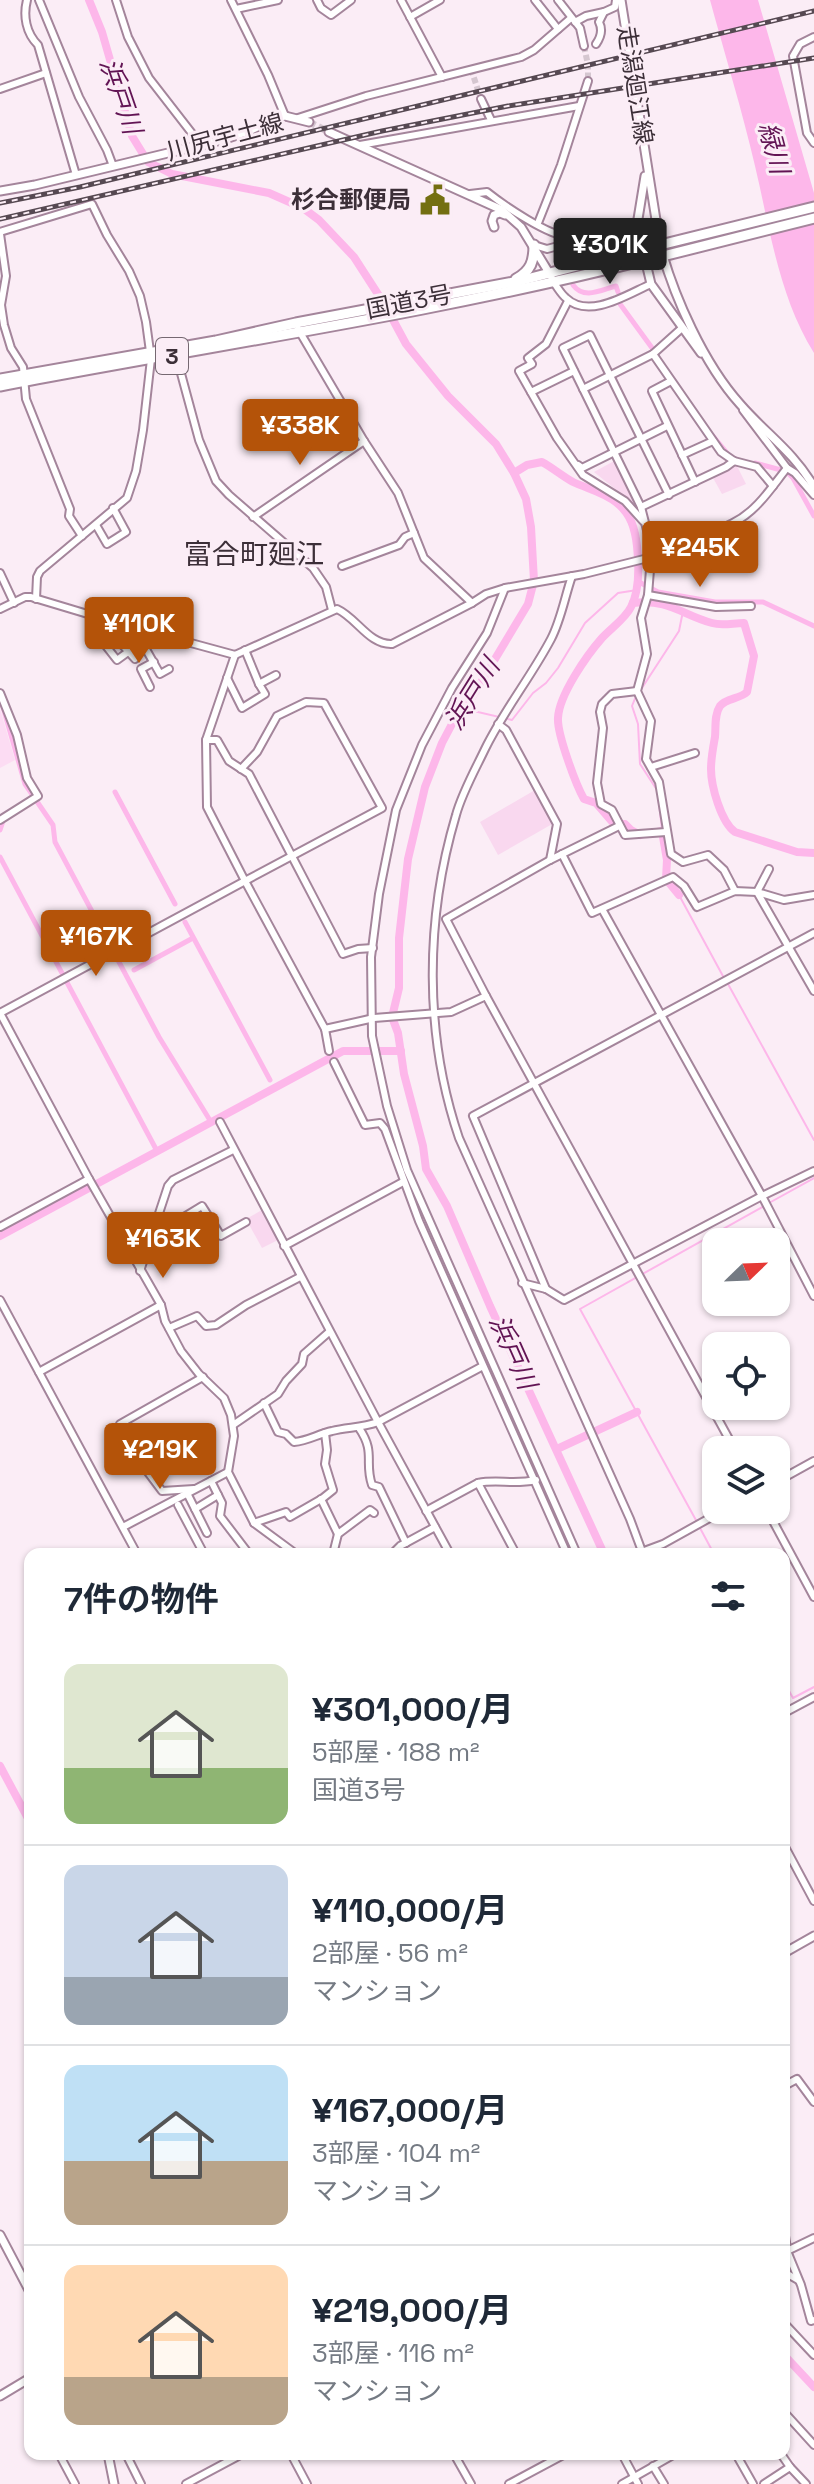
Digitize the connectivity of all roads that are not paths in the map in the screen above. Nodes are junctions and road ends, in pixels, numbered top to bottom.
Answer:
1 (27, 0) edge
2 (39, 0) edge
3 (116, 0) edge
4 (231, 0) edge
5 (278, 0) edge
6 (317, 0) edge
7 (351, 0) edge
8 (401, 0) edge
9 (440, 0) edge
10 (535, 0) edge
11 (558, 0) edge
12 (618, 0) edge
13 (236, 9) junction
14 (604, 12) junction
15 (410, 17) junction
16 (573, 20) junction
17 (558, 29) junction
18 (814, 37) edge
19 (596, 44) dead end
20 (584, 46) tunnel mouth
21 (46, 73) junction
22 (442, 77) junction
23 (588, 81) tunnel mouth
24 (0, 89) edge
25 (481, 99) tunnel mouth
26 (579, 106) junction
27 (285, 116) junction
28 (298, 118) junction
29 (491, 120) junction
30 (309, 122) tunnel mouth
31 (329, 132) tunnel mouth
32 (814, 143) edge
33 (360, 145) junction
34 (198, 146) junction
35 (115, 165) junction
36 (646, 170) junction
37 (76, 175) junction
38 (0, 191) edge
39 (470, 194) junction
40 (814, 207) edge
41 (505, 215) junction
42 (814, 218) edge
43 (538, 223) junction
44 (637, 225) junction
45 (494, 227) dead end
46 (625, 228) junction
47 (0, 233) edge
48 (534, 245) junction
49 (664, 249) junction
50 (552, 279) junction
51 (651, 284) junction
52 (501, 285) junction
53 (568, 301) junction
54 (409, 307) junction
55 (298, 328) junction
56 (682, 328) junction
57 (653, 354) junction
58 (176, 355) junction
59 (151, 356) junction
60 (708, 359) junction
61 (574, 371) junction
62 (610, 375) junction
63 (25, 378) junction
64 (0, 379) edge
65 (671, 381) junction
66 (0, 386) edge
67 (583, 389) junction
68 (531, 392) junction
69 (740, 404) junction
70 (667, 426) junction
71 (642, 439) junction
72 (364, 441) junction
73 (713, 441) junction
74 (614, 452) junction
75 (682, 455) junction
76 (734, 461) junction
77 (575, 462) junction
78 (787, 468) junction
79 (695, 482) junction
80 (773, 486) junction
81 (814, 487) edge
82 (669, 495) junction
83 (814, 495) edge
84 (641, 507) junction
85 (113, 508) junction
86 (253, 517) junction
87 (644, 521) junction
88 (96, 525) junction
89 (414, 533) junction
90 (82, 536) junction
91 (651, 557) junction
92 (342, 566) dead end
93 (0, 573) edge
94 (568, 576) junction
95 (505, 588) junction
96 (648, 595) junction
97 (36, 599) junction
98 (17, 601) junction
99 (472, 603) junction
100 (751, 606) dead end
101 (0, 609) edge
102 (332, 610) junction
103 (111, 621) junction
104 (109, 630) junction
105 (153, 633) junction
106 (99, 637) junction
107 (91, 644) dead end
108 (245, 650) junction
109 (128, 652) junction
110 (235, 655) junction
111 (135, 659) dead end
112 (154, 662) junction
113 (169, 669) dead end
114 (276, 675) dead end
115 (227, 678) junction
116 (259, 684) junction
117 (150, 687) dead end
118 (637, 691) junction
119 (0, 693) edge
120 (498, 724) junction
121 (206, 740) junction
122 (695, 753) dead end
123 (651, 767) junction
124 (241, 769) junction
125 (0, 820) edge
126 (619, 826) junction
127 (666, 832) junction
128 (562, 854) junction
129 (291, 856) junction
130 (550, 860) junction
131 (769, 869) dead end
132 (245, 881) junction
133 (735, 891) junction
134 (757, 892) junction
135 (814, 895) edge
136 (602, 909) junction
137 (814, 933) edge
138 (789, 946) junction
139 (373, 948) junction
140 (814, 970) edge
141 (805, 975) junction
142 (814, 991) edge
143 (486, 996) junction
144 (433, 1012) junction
145 (0, 1013) edge
146 (660, 1016) junction
147 (374, 1018) junction
148 (325, 1029) junction
149 (329, 1051) dead end
150 (334, 1062) dead end
151 (534, 1085) junction
152 (220, 1122) dead end
153 (233, 1150) junction
154 (814, 1171) edge
155 (90, 1181) junction
156 (403, 1182) junction
157 (763, 1198) junction
158 (246, 1222) dead end
159 (174, 1223) junction
160 (0, 1227) edge
161 (153, 1233) junction
162 (195, 1246) dead end
163 (284, 1246) junction
164 (635, 1265) junction
165 (140, 1271) junction
166 (300, 1277) junction
167 (522, 1283) junction
168 (546, 1289) junction
169 (814, 1296) edge
170 (0, 1300) edge
171 (161, 1305) junction
172 (169, 1328) junction
173 (329, 1332) junction
174 (483, 1366) junction
175 (39, 1372) junction
176 (203, 1377) junction
177 (264, 1403) junction
178 (378, 1422) junction
179 (120, 1424) dead end
180 (233, 1425) junction
181 (359, 1428) junction
182 (325, 1433) junction
183 (728, 1436) edge
184 (814, 1461) edge
185 (147, 1471) dead end
186 (228, 1472) junction
187 (790, 1474) edge
188 (536, 1480) junction
189 (211, 1481) junction
190 (478, 1483) junction
191 (195, 1489) junction
192 (187, 1493) junction
193 (218, 1495) junction
194 (321, 1499) junction
195 (178, 1505) dead end
196 (195, 1509) junction
197 (426, 1511) junction
198 (374, 1513) dead end
199 (254, 1523) junction
200 (702, 1523) edge
201 (775, 1524) edge
202 (123, 1527) junction
203 (435, 1527) junction
204 (207, 1533) dead end
205 (338, 1534) junction
206 (406, 1543) junction
207 (134, 1548) edge
208 (201, 1548) edge
209 (244, 1548) edge
210 (288, 1548) edge
211 (334, 1548) edge
212 (400, 1548) edge
213 (447, 1548) edge
214 (513, 1548) edge
215 (564, 1548) edge
216 (574, 1548) edge
217 (638, 1548) edge
218 (652, 1548) edge
219 (788, 1548) edge
220 (790, 1553) edge
221 (814, 1597) edge
222 (814, 1697) edge
223 (790, 1710) edge
224 (790, 1856) edge
225 (814, 1901) edge
226 (814, 1936) edge
227 (790, 1950) edge
228 (790, 2083) edge
229 (814, 2102) edge
230 (0, 2235) edge
231 (814, 2238) edge
232 (790, 2250) edge
233 (790, 2258) edge
234 (790, 2275) edge
235 (24, 2281) edge
236 (801, 2285) junction
237 (814, 2320) edge
238 (790, 2329) edge
239 (814, 2355) edge
240 (24, 2382) edge
241 (0, 2396) edge
242 (790, 2419) edge
243 (814, 2445) edge
244 (62, 2460) edge
245 (109, 2460) edge
246 (129, 2460) edge
247 (231, 2460) edge
248 (294, 2460) edge
249 (457, 2460) edge
250 (554, 2460) edge
251 (625, 2460) edge
252 (664, 2460) edge
253 (739, 2460) edge
254 (785, 2460) edge
255 (653, 2466) junction
256 (790, 2467) junction
257 (636, 2480) edge
258 (75, 2484) edge
259 (114, 2484) edge
260 (141, 2484) edge
261 (186, 2484) edge
262 (307, 2484) edge
263 (471, 2484) edge
264 (509, 2484) edge
265 (622, 2484) edge
266 (664, 2484) edge
267 (753, 2484) edge
268 (764, 2484) edge
269 (806, 2484) edge

1 - 21 street
2 - 35 street
3 - 34 street
4 - 13 street
5 - 13 street
6 - 7 street
8 - 15 street
9 - 15 street
10 - 17 street
11 - 16 street
12 - 14 street
12 - 36 main road, 走潟廻江線
13 - 27 street
14 - 16 street
14 - 19 street
15 - 22 street
16 - 17 street
16 - 20 street
17 - 22 street
18 - 32 street
21 - 24 street
21 - 37 street
22 - 28 street
23 - 26 street
25 - 29 street
26 - 29 street
26 - 43 street
27 - 28 main road, 川尻宇土線
27 - 34 main road, 川尻宇土線
28 - 30 main road, 川尻宇土線
29 - 33 street
31 - 33 main road
33 - 39 main road
34 - 35 main road, 川尻宇土線
35 - 37 main road, 川尻宇土線
36 - 44 main road, 走潟廻江線
36 - 49 main road, 走潟廻江線
37 - 38 main road, 川尻宇土線
39 - 41 main road
39 - 43 street
40 - 49 highway, 国道3号 / 3
41 - 45 main road
41 - 48 main road
42 - 49 highway, 国道3号 / 3
43 - 46 street
44 - 46 street
44 - 51 main road, 走潟廻江線
46 - 48 street
47 - 59 street
47 - 63 street
48 - 50 main road
48 - 52 highway
49 - 50 highway, 国道3号 / 3
49 - 60 main road, 走潟廻江線
50 - 52 highway, 国道3号 / 3
50 - 53 street
50 - 54 highway, 国道3号 / 3
51 - 53 street
51 - 56 main road
52 - 54 highway, 国道3号 / 3
53 - 68 street
54 - 55 highway, 国道3号 / 3
55 - 58 highway, 国道3号 / 3
55 - 59 highway, 国道3号 / 3
55 - 72 street
56 - 57 street
56 - 60 main road
57 - 62 street
57 - 65 street
58 - 59 highway, 国道3号 / 3
58 - 86 street
59 - 63 highway, 国道3号 / 3
59 - 85 street
60 - 69 main road
61 - 62 street
61 - 67 street
61 - 68 street
62 - 67 street
62 - 71 street
63 - 64 highway, 国道3号 / 3
63 - 66 highway, 国道3号 / 3
63 - 90 street
65 - 70 street
65 - 73 street
67 - 74 street
68 - 77 street
69 - 78 street
69 - 81 main road
70 - 71 street
70 - 75 street
71 - 74 street
71 - 82 street
72 - 86 street
72 - 89 street
73 - 75 street
73 - 76 street
74 - 77 street
74 - 84 street
75 - 79 street
76 - 79 street
76 - 80 street
77 - 87 street
78 - 80 street
78 - 83 street
79 - 82 street
80 - 91 street
82 - 84 street
84 - 87 street
85 - 88 street
85 - 88 street
86 - 102 street
87 - 91 street
88 - 90 street
89 - 92 street
89 - 99 street
90 - 97 street
91 - 94 street
91 - 96 street
93 - 98 street
94 - 95 street
94 - 120 street
95 - 99 street
95 - 139 street
96 - 100 street
96 - 118 street
97 - 98 street
97 - 103 street
98 - 101 street
99 - 102 street
102 - 108 street
103 - 104 street
103 - 105 street
104 - 106 street
104 - 109 street
105 - 110 street
105 - 112 street
106 - 107 street
106 - 109 street
108 - 110 street
108 - 116 street
109 - 111 street
110 - 115 street
112 - 113 street
112 - 117 street
114 - 116 street
115 - 116 street
115 - 121 street
118 - 123 street
118 - 126 street
119 - 125 street
120 - 130 street
120 - 144 street
121 - 124 street
121 - 132 street
122 - 123 street
123 - 127 street
124 - 129 street
124 - 129 street
126 - 127 street
126 - 128 street
127 - 133 street
128 - 130 street
128 - 136 street
129 - 132 street
129 - 139 street
130 - 143 street
131 - 134 street
132 - 145 street
132 - 148 street
133 - 134 street
133 - 136 street
134 - 135 street
134 - 138 street
136 - 146 street
137 - 138 street
138 - 141 street
138 - 146 street
139 - 147 street
140 - 141 street
141 - 142 street
143 - 144 street
143 - 151 street
144 - 147 street
144 - 167 street
145 - 155 street
146 - 151 street
146 - 157 street
147 - 148 street
147 - 216 street
148 - 149 street
150 - 156 street
151 - 164 street
151 - 168 street
152 - 153 street
153 - 161 street
153 - 163 street
154 - 157 street
155 - 160 street
155 - 165 street
156 - 163 street
156 - 174 street
157 - 164 street
157 - 169 street
158 - 159 street
159 - 161 street
159 - 162 street
161 - 165 street
163 - 166 street
164 - 168 street
164 - 183 street
165 - 171 street
166 - 172 street
166 - 173 street
167 - 168 street
167 - 217 street
170 - 175 street
171 - 172 street
171 - 175 street
172 - 176 street
173 - 177 street
173 - 178 street
174 - 178 street
174 - 188 street
175 - 202 street
176 - 179 street
176 - 180 street
177 - 180 street
177 - 182 street
178 - 181 street
178 - 197 street
180 - 186 street
181 - 182 street
181 - 206 street
182 - 194 street
184 - 187 street
185 - 191 street
186 - 189 street
186 - 199 street
188 - 190 street
188 - 215 street
189 - 191 street
189 - 193 street
190 - 197 street
190 - 214 street
191 - 192 street
192 - 196 street
192 - 202 street
193 - 196 street
193 - 209 street
194 - 199 street
194 - 205 street
195 - 208 street
196 - 204 street
197 - 203 street
198 - 205 street
199 - 210 street
200 - 218 street
201 - 219 street
202 - 207 street
203 - 206 street
203 - 213 street
205 - 211 street
206 - 212 street
220 - 221 street
222 - 223 street
224 - 225 street
226 - 227 main road
228 - 229 street
230 - 235 main road
231 - 232 street
233 - 236 street
234 - 236 street
236 - 237 street
238 - 239 street
240 - 241 main road
242 - 243 street
244 - 258 street
245 - 259 main road
246 - 260 street
247 - 261 street
248 - 262 street
249 - 263 street
250 - 264 street
251 - 257 street
252 - 255 street
253 - 267 street
254 - 256 street
255 - 257 street
255 - 266 street
256 - 268 street
256 - 269 street
257 - 265 street

